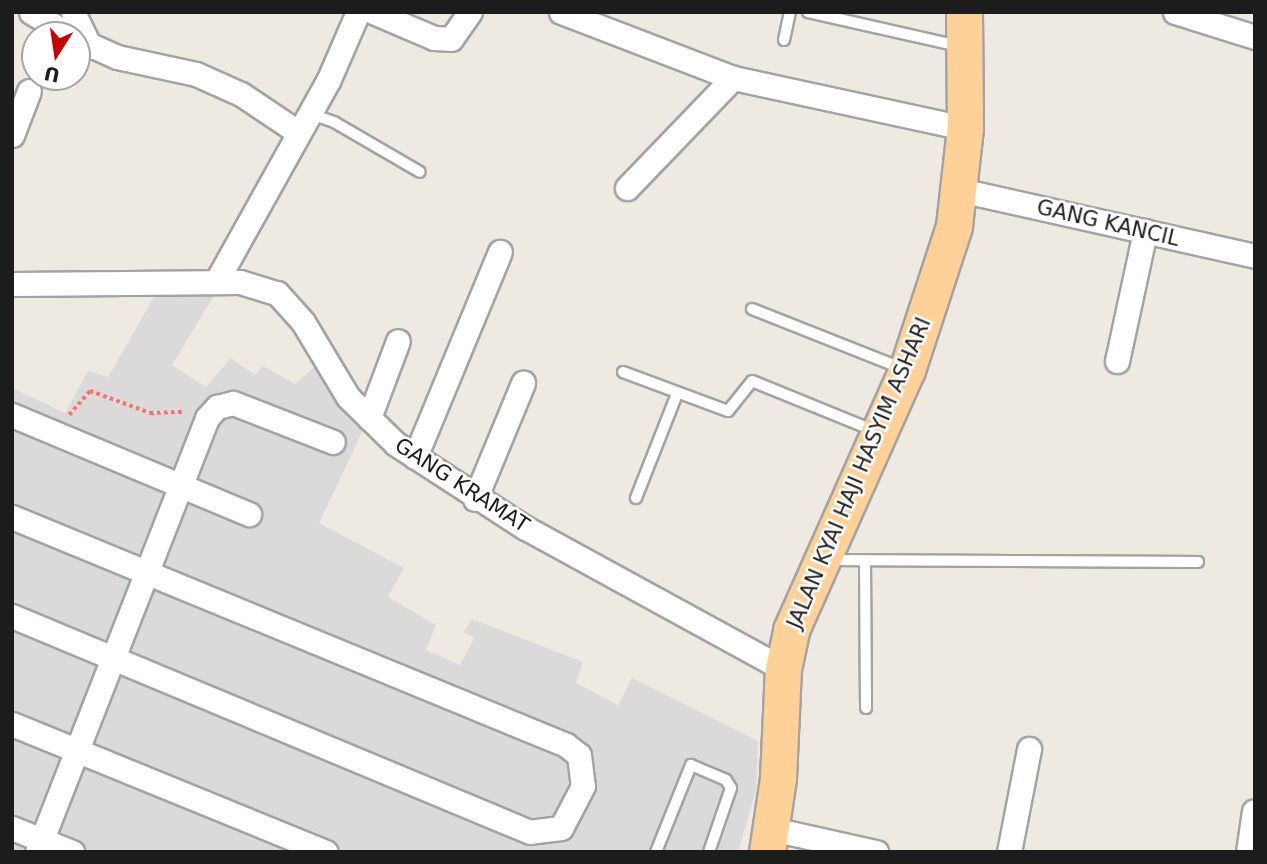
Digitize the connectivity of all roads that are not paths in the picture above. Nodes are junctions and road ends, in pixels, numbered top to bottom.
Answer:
1 (31, 12) edge
2 (358, 12) edge
3 (373, 12) edge
4 (470, 12) edge
5 (562, 12) edge
6 (790, 12) edge
7 (808, 12) edge
8 (964, 12) edge
9 (1175, 12) edge
10 (46, 21) edge
11 (1255, 37) edge
12 (784, 40) dead end
13 (91, 44) edge
14 (965, 48) junction
15 (733, 78) junction
16 (29, 91) dead end
17 (302, 122) junction
18 (965, 128) junction
19 (12, 135) edge
20 (420, 172) dead end
21 (627, 188) dead end
22 (960, 190) junction
23 (1146, 231) junction
24 (500, 252) dead end
25 (1255, 256) edge
26 (216, 282) junction
27 (12, 284) edge
28 (752, 309) dead end
29 (398, 341) dead end
30 (1117, 362) dead end
31 (907, 370) junction
32 (623, 372) dead end
33 (523, 383) dead end
34 (677, 394) junction
35 (12, 415) edge
36 (369, 418) junction
37 (880, 433) junction
38 (333, 442) dead end
39 (415, 457) junction
40 (179, 485) junction
41 (636, 498) dead end
42 (475, 499) junction
43 (249, 514) dead end
44 (12, 517) edge
45 (820, 559) junction
46 (865, 562) junction
47 (1198, 562) dead end
48 (146, 572) junction
49 (12, 616) edge
50 (113, 656) junction
51 (783, 669) junction
52 (866, 708) dead end
53 (12, 724) edge
54 (1029, 749) dead end
55 (76, 750) junction
56 (1254, 811) edge
57 (12, 828) edge
58 (770, 840) edge
59 (39, 846) edge
60 (72, 852) edge
61 (326, 852) edge
62 (656, 852) edge
63 (709, 852) edge
64 (876, 852) edge
65 (1009, 852) edge
66 (1248, 852) edge

1 - 10 street
2 - 17 street
3 - 4 street
5 - 15 street
6 - 12 lane
7 - 14 lane
8 - 14 main road, JALAN KYAI HAJI HASYIM ASHARI
9 - 11 street
13 - 17 street
14 - 18 main road, JALAN KYAI HAJI HASYIM ASHARI
15 - 18 street
15 - 21 street
16 - 19 street
17 - 20 lane
17 - 26 street
18 - 22 main road, JALAN KYAI HAJI HASYIM ASHARI
22 - 23 street, GANG KANCIL
22 - 31 main road, JALAN KYAI HAJI HASYIM ASHARI
23 - 25 street, GANG KANCIL
23 - 30 street
24 - 39 street
26 - 27 street, GANG KRAMAT
26 - 36 street, GANG KRAMAT
28 - 31 lane
29 - 36 street
31 - 37 main road, JALAN KYAI HAJI HASYIM ASHARI
32 - 34 lane
33 - 42 street
34 - 37 lane
34 - 41 lane
35 - 40 street
36 - 39 street, GANG KRAMAT
37 - 45 main road, JALAN KYAI HAJI HASYIM ASHARI
38 - 40 street
39 - 42 street, GANG KRAMAT
40 - 43 street
40 - 48 street
42 - 51 street, GANG KRAMAT
44 - 48 street
45 - 46 lane
45 - 51 main road, JALAN KYAI HAJI HASYIM ASHARI
46 - 47 lane
46 - 52 lane
48 - 50 street
48 - 50 street
49 - 50 street
50 - 55 street
51 - 58 main road, JALAN KYAI HAJI HASYIM ASHARI
53 - 55 street
54 - 65 street
55 - 59 street
55 - 61 street
56 - 66 street
57 - 59 street
58 - 64 street
59 - 60 street
62 - 63 lane

